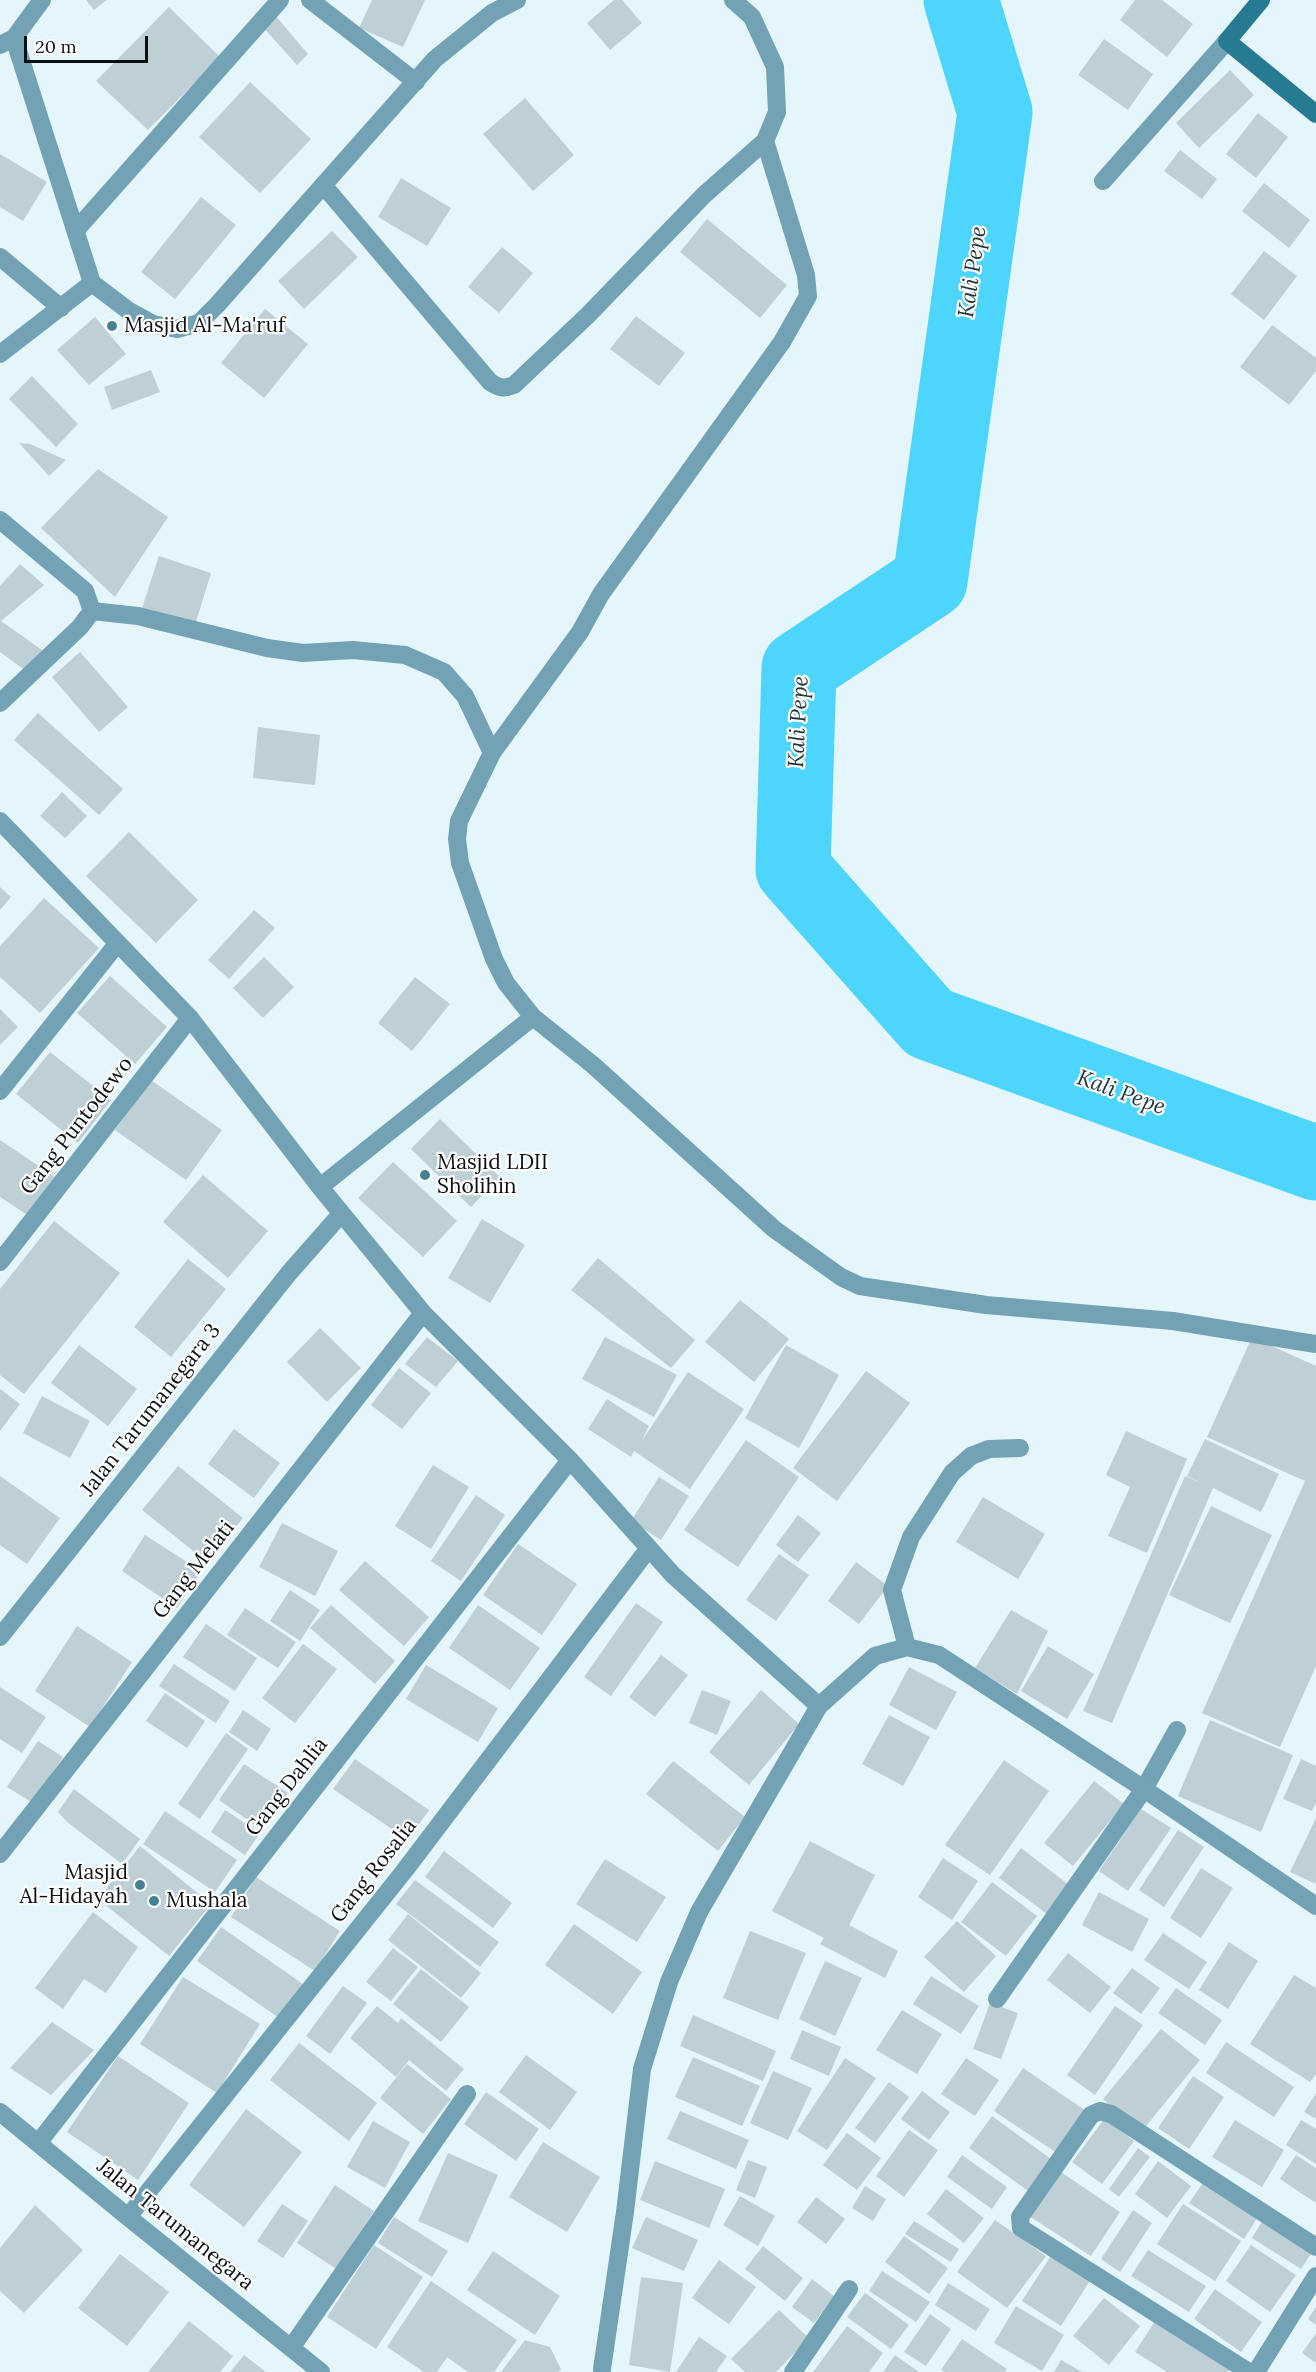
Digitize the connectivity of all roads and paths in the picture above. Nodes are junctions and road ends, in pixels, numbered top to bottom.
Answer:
1 (42, 0) edge
2 (280, 0) edge
3 (310, 0) edge
4 (517, 0) edge
5 (733, 0) edge
6 (1261, 0) edge
7 (1227, 41) junction
8 (7, 42) edge
9 (416, 82) junction
10 (1316, 114) edge
11 (765, 141) junction
12 (1103, 181) dead end
13 (324, 186) junction
14 (76, 230) junction
15 (0, 256) edge
16 (92, 283) junction
17 (61, 308) junction
18 (0, 354) edge
19 (0, 520) edge
20 (92, 611) junction
21 (0, 703) edge
22 (492, 753) junction
23 (0, 821) edge
24 (117, 944) junction
25 (533, 1017) junction
26 (189, 1018) junction
27 (0, 1091) edge
28 (320, 1187) junction
29 (341, 1214) junction
30 (0, 1262) edge
31 (423, 1314) junction
32 (1316, 1344) edge
33 (1020, 1448) dead end
34 (570, 1460) junction
35 (649, 1548) junction
36 (0, 1637) edge
37 (907, 1647) junction
38 (819, 1706) junction
39 (1177, 1730) dead end
40 (1144, 1789) junction
41 (0, 1854) edge
42 (1316, 1906) edge
43 (997, 1999) dead end
44 (467, 2094) dead end
45 (0, 2112) edge
46 (39, 2142) junction
47 (128, 2217) junction
48 (1316, 2247) edge
49 (1316, 2276) edge
50 (849, 2289) dead end
51 (291, 2348) junction
52 (602, 2371) edge
53 (321, 2372) edge
54 (793, 2372) edge
55 (1249, 2372) edge
56 (1256, 2372) edge

1 - 8 street
2 - 14 street
3 - 9 street
4 - 9 street
5 - 11 street
6 - 7 street
7 - 10 street
7 - 12 street
8 - 14 street
9 - 13 street
11 - 13 street
11 - 22 street
13 - 16 street
14 - 16 street
15 - 17 street
16 - 17 street
17 - 18 street
19 - 20 street
20 - 21 street
20 - 22 street
22 - 25 street
23 - 24 street
24 - 26 street
24 - 27 street
25 - 28 street
25 - 32 street
26 - 28 street
26 - 30 street, Gang Puntodewo
28 - 29 street
29 - 31 street
29 - 36 street, Jalan Tarumanegara 3
31 - 34 street
31 - 41 street, Gang Melati
33 - 37 street
34 - 35 street
34 - 46 street, Gang Dahlia
35 - 38 street
35 - 47 street, Gang Rosalia
37 - 38 street
37 - 40 street
38 - 52 street
39 - 40 street
40 - 42 street
40 - 43 street
44 - 51 street
45 - 46 street, Jalan Tarumanegara
46 - 47 street, Jalan Tarumanegara
47 - 51 street, Jalan Tarumanegara
48 - 55 street
49 - 56 street
50 - 54 street
51 - 53 street, Jalan Tarumanegara

